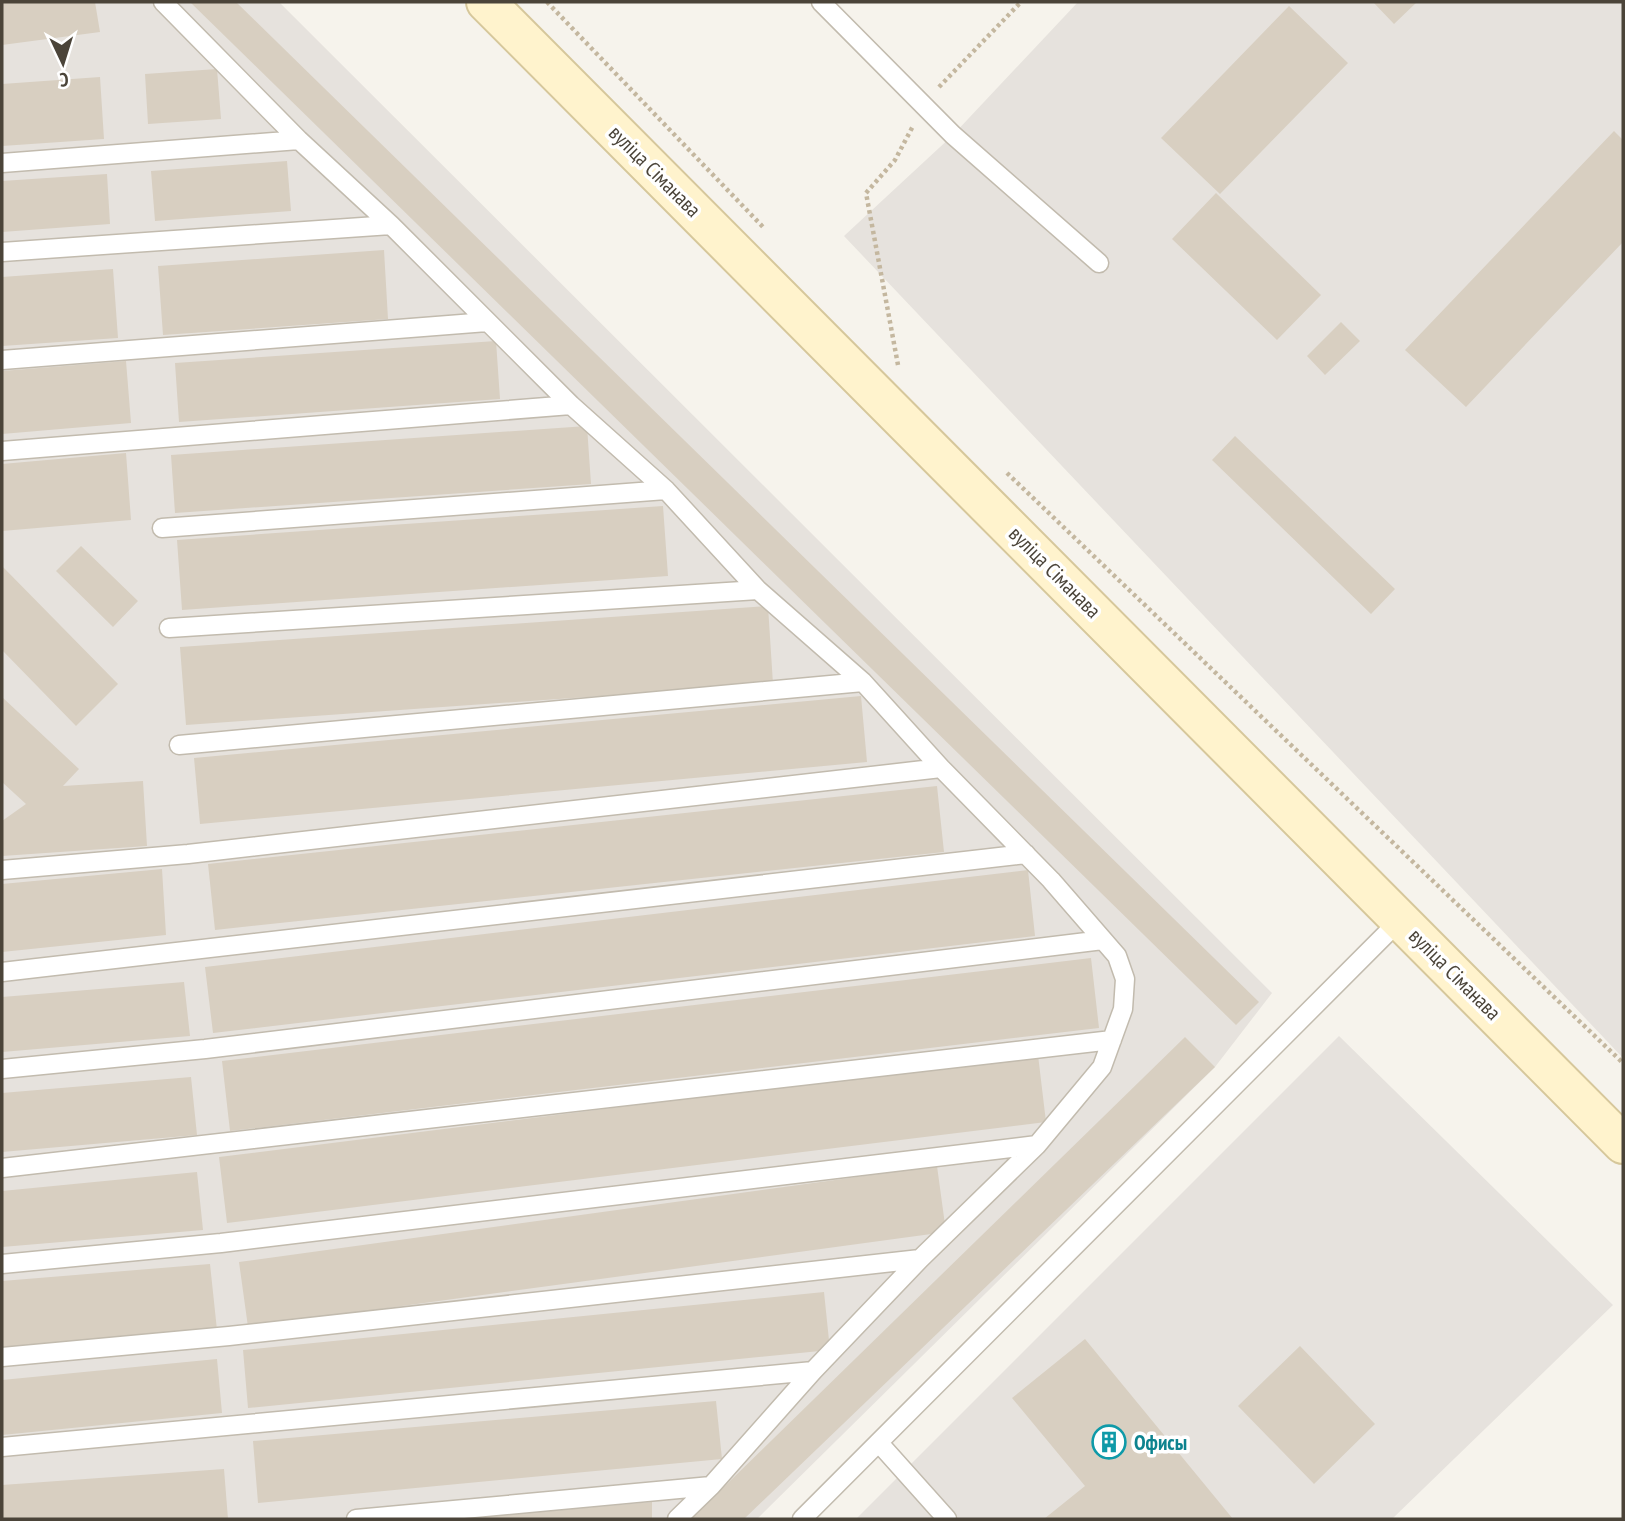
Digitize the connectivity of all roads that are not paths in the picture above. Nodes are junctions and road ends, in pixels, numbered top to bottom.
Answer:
1 (163, 2) edge
2 (486, 2) edge
3 (821, 2) edge
4 (299, 140) junction
5 (2, 163) edge
6 (391, 225) junction
7 (2, 252) edge
8 (1100, 262) dead end
9 (487, 322) junction
10 (2, 360) edge
11 (571, 405) junction
12 (2, 451) edge
13 (666, 490) junction
14 (162, 528) dead end
15 (758, 590) junction
16 (169, 628) dead end
17 (863, 682) junction
18 (179, 745) dead end
19 (941, 768) junction
20 (1026, 854) junction
21 (2, 870) edge
22 (1401, 919) junction
23 (1103, 940) junction
24 (2, 972) edge
25 (1112, 1040) junction
26 (2, 1069) edge
27 (1623, 1144) edge
28 (1037, 1145) junction
29 (2, 1168) edge
30 (920, 1259) junction
31 (2, 1264) edge
32 (2, 1357) edge
33 (813, 1371) junction
34 (879, 1443) junction
35 (2, 1447) edge
36 (711, 1486) junction
37 (356, 1519) edge
38 (677, 1519) edge
39 (802, 1519) edge
40 (947, 1519) edge

1 - 4 lane
2 - 22 main road, вуліца Сіманава
3 - 8 lane
4 - 5 lane
4 - 6 lane
6 - 7 lane
6 - 9 lane
9 - 10 lane
9 - 11 lane
11 - 12 lane
11 - 13 lane
13 - 14 lane
13 - 15 lane
15 - 16 lane
15 - 17 lane
17 - 18 lane
17 - 19 lane
19 - 20 lane
19 - 21 lane
20 - 23 lane
20 - 24 lane
22 - 27 main road, вуліца Сіманава
22 - 34 lane
23 - 25 lane
23 - 26 lane
25 - 28 lane
25 - 29 lane
28 - 30 lane
28 - 31 lane
30 - 32 lane
30 - 33 lane
33 - 35 lane
33 - 36 lane
34 - 39 lane
34 - 40 lane
36 - 37 lane
36 - 38 lane

